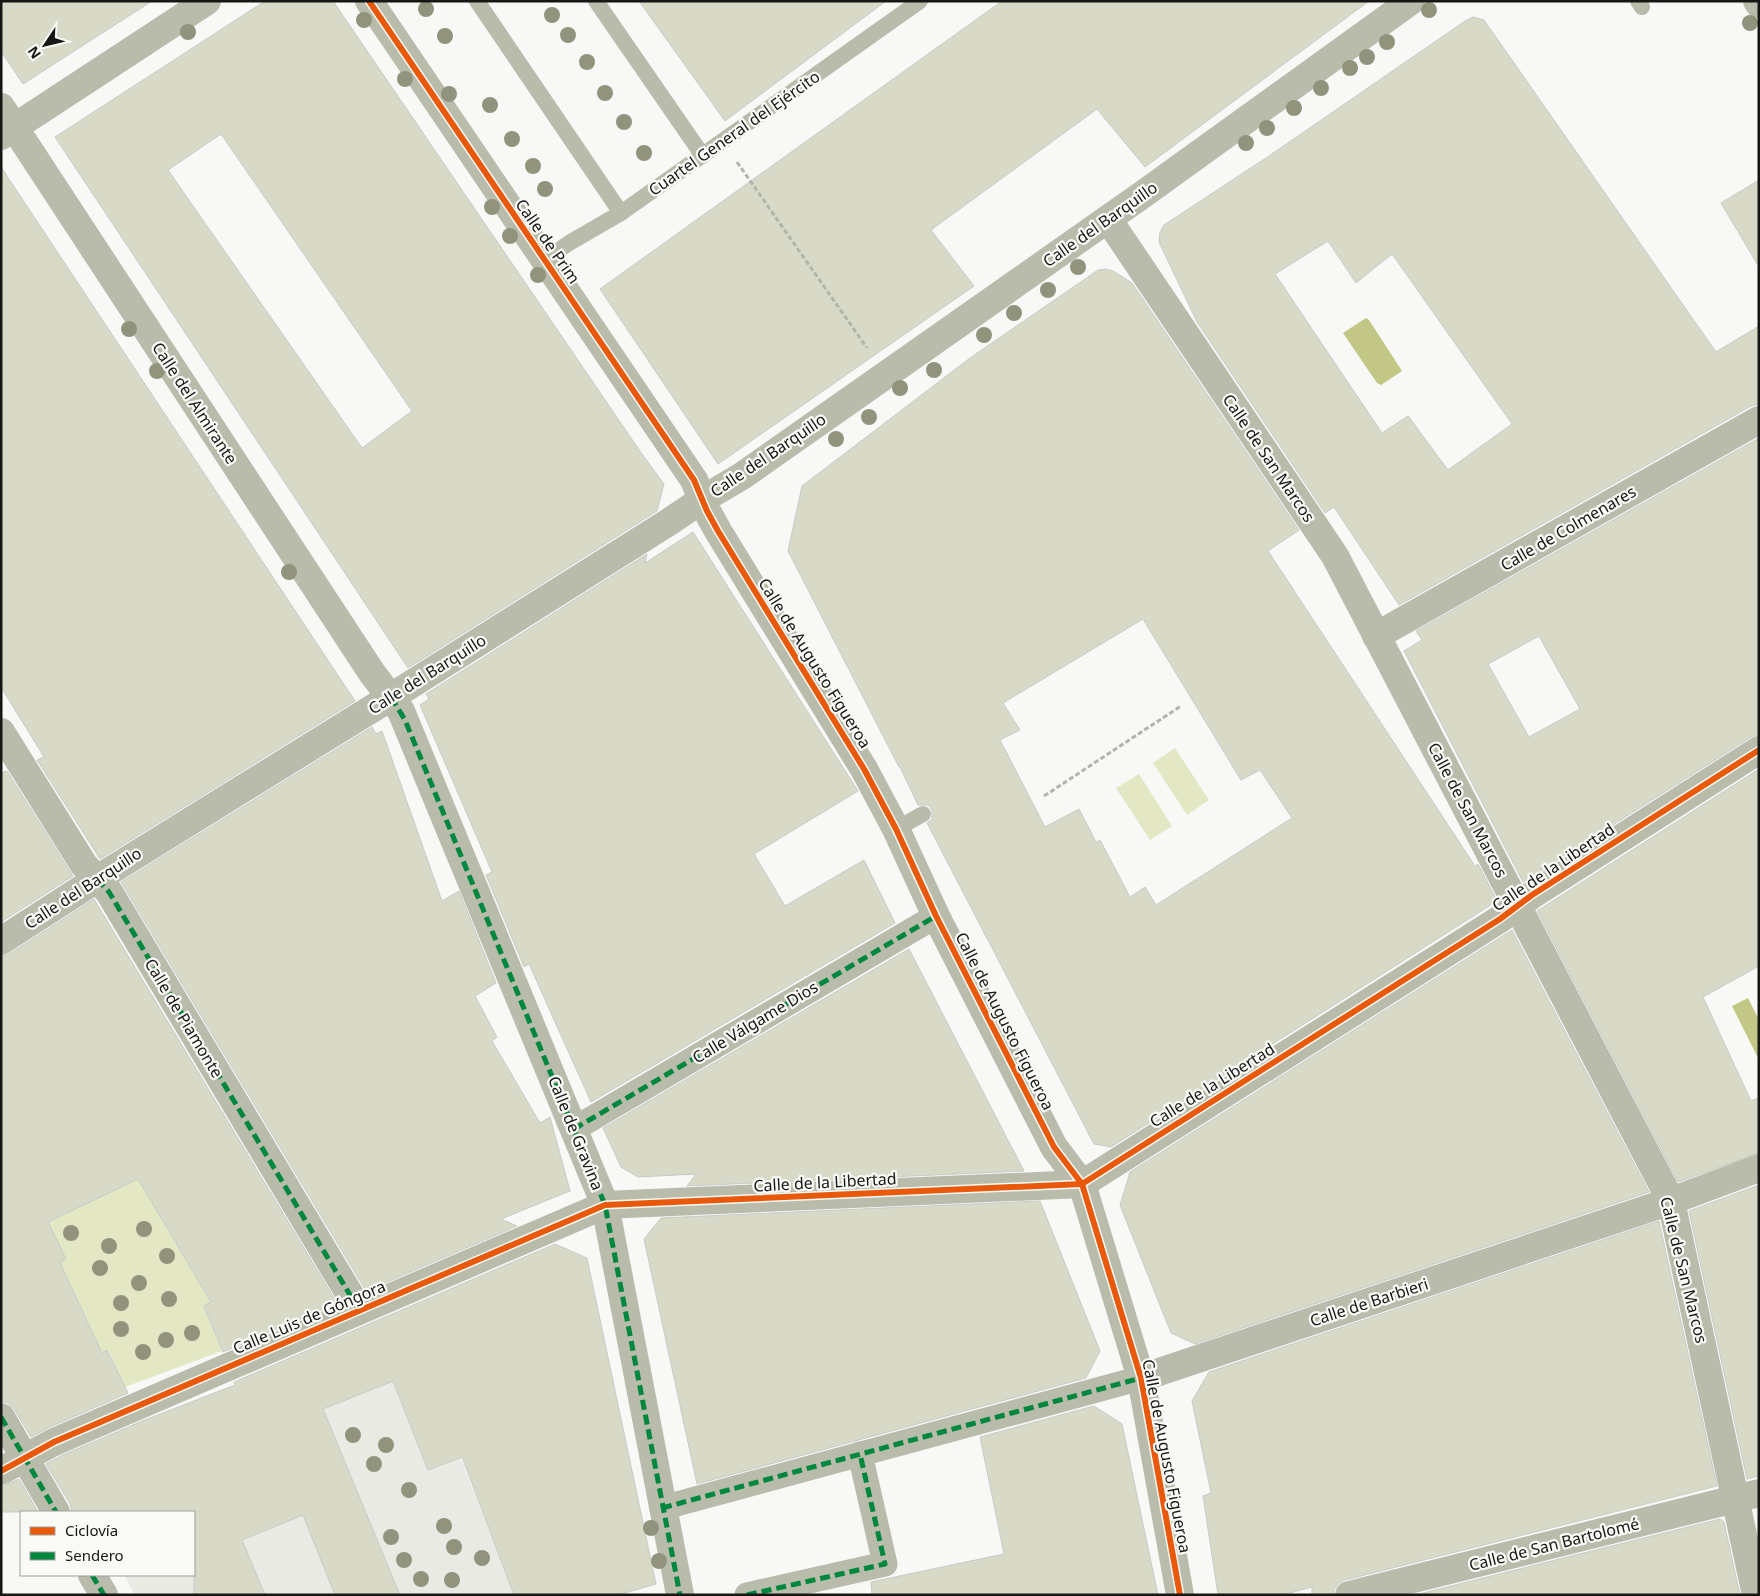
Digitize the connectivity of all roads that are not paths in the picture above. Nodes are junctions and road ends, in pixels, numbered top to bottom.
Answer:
1 (207, 1) edge
2 (369, 1) edge
3 (477, 1) edge
4 (596, 1) edge
5 (920, 1) edge
6 (1411, 1) edge
7 (6, 123) edge
8 (703, 156) junction
9 (622, 213) junction
10 (1108, 219) junction
11 (545, 260) junction
12 (1759, 420) edge
13 (702, 498) junction
14 (1376, 636) junction
15 (391, 697) junction
16 (4, 741) edge
17 (1759, 750) edge
18 (922, 814) dead end
19 (896, 830) junction
20 (97, 879) junction
21 (1518, 906) junction
22 (936, 916) junction
23 (1, 941) edge
24 (574, 1129) junction
25 (1759, 1168) edge
26 (1082, 1184) junction
27 (1671, 1201) junction
28 (605, 1205) junction
29 (360, 1310) junction
30 (1141, 1378) junction
31 (1, 1417) edge
32 (860, 1454) junction
33 (25, 1458) junction
34 (1, 1471) edge
35 (1748, 1496) edge
36 (662, 1508) junction
37 (55, 1511) edge
38 (93, 1576) edge
39 (104, 1595) edge
40 (680, 1595) edge
41 (747, 1595) edge
42 (1180, 1595) edge
43 (1349, 1595) edge
44 (1756, 1595) edge

1 - 7 street
2 - 11 street, Calle de Prim
3 - 9 lane
4 - 8 lane
5 - 8 lane, Cuartel General del Ejército
6 - 10 street, Calle del Barquillo
7 - 15 street, Calle del Almirante
8 - 9 lane, Cuartel General del Ejército
9 - 11 lane, Cuartel General del Ejército
10 - 13 street, Calle del Barquillo
10 - 14 street, Calle de San Marcos
11 - 13 street, Calle de Prim
12 - 14 street, Calle de Colmenares
13 - 15 street, Calle del Barquillo
13 - 19 street, Calle de Augusto Figueroa
14 - 21 street, Calle de San Marcos
15 - 20 street, Calle del Barquillo
15 - 24 street, Calle de Gravina
16 - 20 street, Calle de Piamonte
17 - 21 street, Calle de la Libertad
18 - 19 lane
19 - 22 street, Calle de Augusto Figueroa
20 - 23 street, Calle del Barquillo
20 - 29 street, Calle de Piamonte
21 - 26 street, Calle de la Libertad
21 - 27 street, Calle de San Marcos
22 - 24 street, Calle Válgame Dios
22 - 26 street, Calle de Augusto Figueroa
24 - 28 street, Calle de Gravina
25 - 27 street, Calle de Barbieri
26 - 28 street, Calle de la Libertad
26 - 30 street, Calle de Augusto Figueroa
27 - 30 street, Calle de Barbieri
27 - 35 street, Calle de San Marcos
28 - 29 street, Calle Luis de Góngora
28 - 36 street, Calle de Gravina
29 - 33 street, Calle Luis de Góngora
30 - 32 street, Calle de Barbieri
30 - 42 street, Calle de Augusto Figueroa
31 - 33 street
32 - 36 street, Calle de Barbieri
32 - 41 street
33 - 34 street, Calle Luis de Góngora
33 - 37 street
35 - 43 street, Calle de San Bartolomé
35 - 44 street, Calle de San Marcos
36 - 40 street, Calle de Gravina
38 - 39 street

